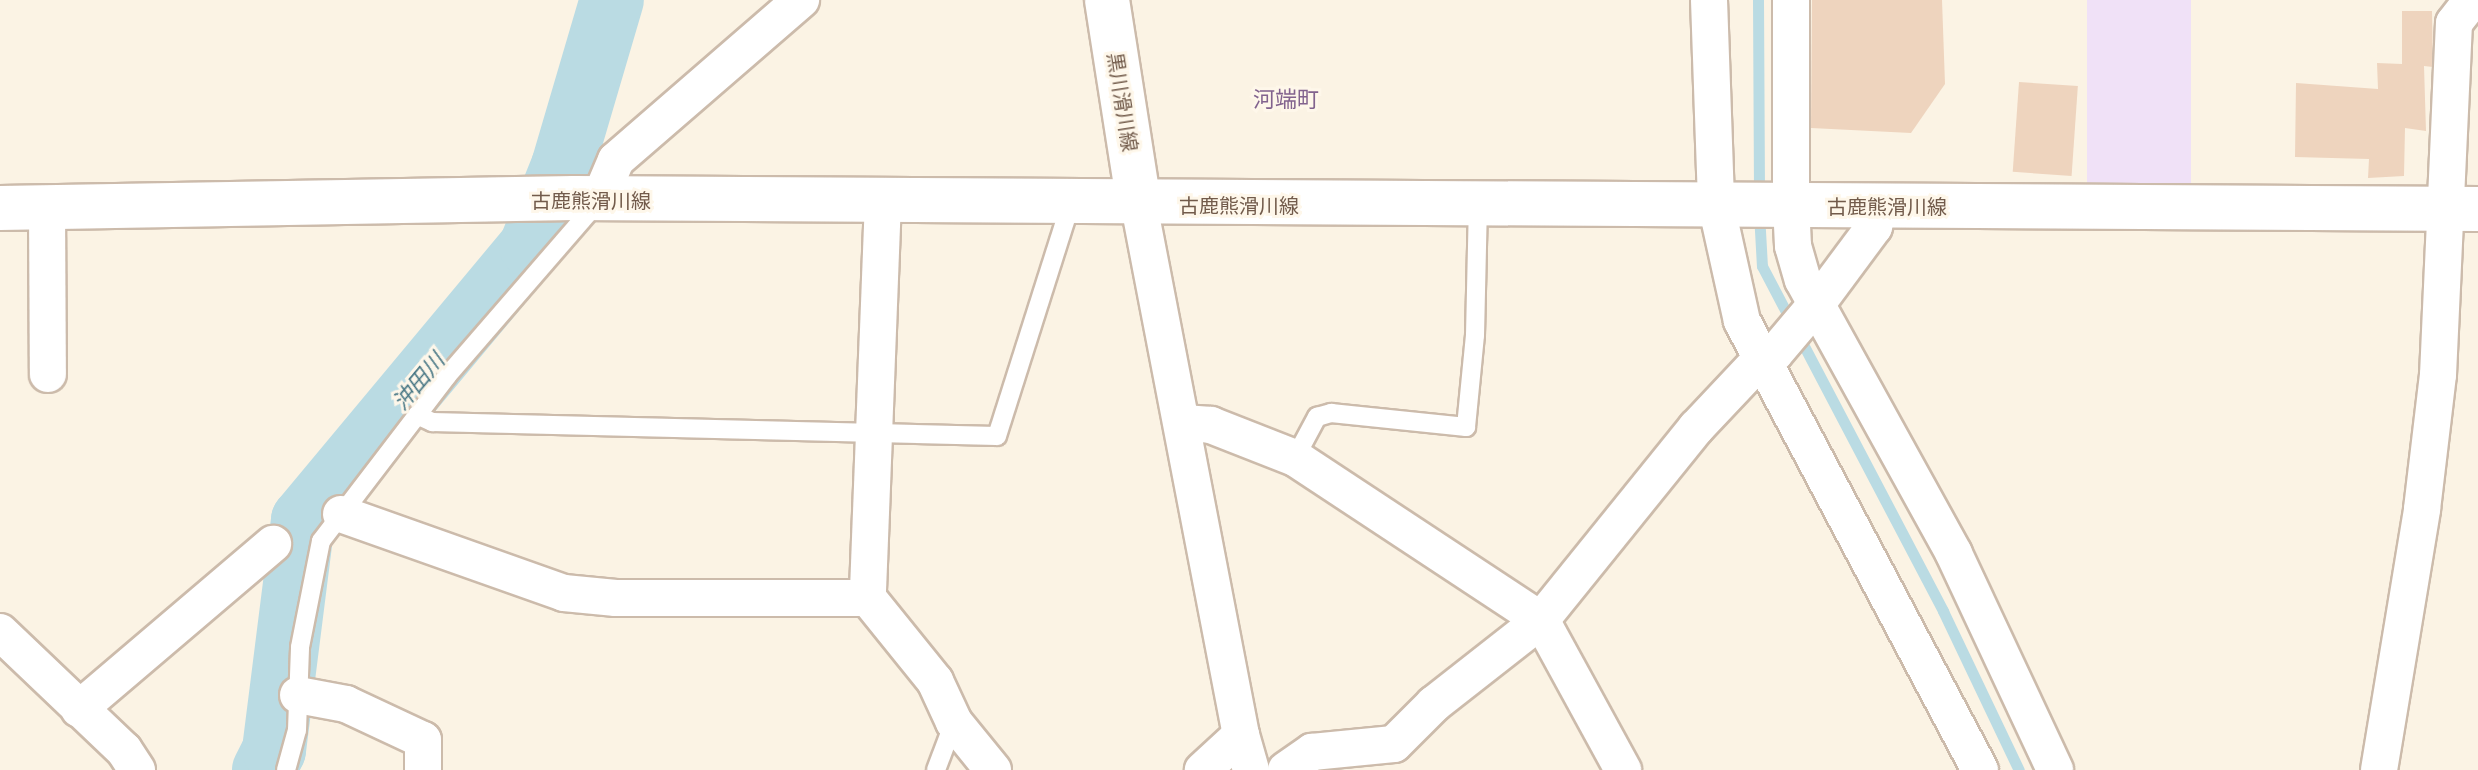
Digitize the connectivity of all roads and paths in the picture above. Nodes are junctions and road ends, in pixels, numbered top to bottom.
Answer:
1 (801, 0) edge
2 (1107, 0) edge
3 (1709, 0) edge
4 (1791, 0) edge
5 (2472, 0) edge
6 (586, 199) junction
7 (883, 200) junction
8 (1071, 203) junction
9 (1716, 204) junction
10 (1139, 205) junction
11 (1478, 205) junction
12 (1791, 205) junction
13 (1879, 205) junction
14 (47, 207) junction
15 (0, 208) edge
16 (2462, 210) edge
17 (1819, 301) junction
18 (1761, 359) junction
19 (48, 374) dead end
20 (417, 415) junction
21 (1184, 423) junction
22 (871, 434) junction
23 (1295, 458) junction
24 (341, 514) junction
25 (273, 544) dead end
26 (868, 598) junction
27 (1541, 620) junction
28 (0, 632) edge
29 (298, 695) junction
30 (79, 709) junction
31 (954, 722) junction
32 (1241, 735) junction
33 (137, 770) edge
34 (286, 770) edge
35 (423, 770) edge
36 (936, 770) edge
37 (993, 770) edge
38 (1203, 770) edge
39 (1251, 770) edge
40 (1286, 770) edge
41 (1623, 770) edge
42 (1980, 770) edge
43 (2055, 770) edge
44 (2379, 770) edge

1 - 6 street
2 - 10 main road, 黒川滑川線
3 - 9 street
4 - 12 street
5 - 16 street
6 - 7 main road, 古鹿熊滑川線
6 - 14 main road, 古鹿熊滑川線
6 - 20 lane
7 - 8 main road, 古鹿熊滑川線
7 - 22 street
8 - 10 main road, 古鹿熊滑川線
8 - 22 lane
9 - 11 main road, 古鹿熊滑川線
9 - 12 main road, 古鹿熊滑川線
9 - 18 street
10 - 11 main road, 古鹿熊滑川線
10 - 21 street
11 - 23 lane
12 - 13 main road, 古鹿熊滑川線
12 - 17 street
13 - 16 main road, 古鹿熊滑川線
13 - 17 street
14 - 15 main road, 古鹿熊滑川線
14 - 19 street
16 - 44 street
17 - 18 street
17 - 43 street
18 - 27 street
18 - 42 street
20 - 22 lane
20 - 24 lane
21 - 23 street
21 - 32 street
22 - 26 street
23 - 27 street
24 - 26 street
24 - 29 lane
25 - 30 street
26 - 31 street
27 - 40 street
27 - 41 street
28 - 30 street
29 - 34 lane
29 - 35 street
30 - 33 street
31 - 36 lane
31 - 37 street
32 - 38 street
32 - 39 street

